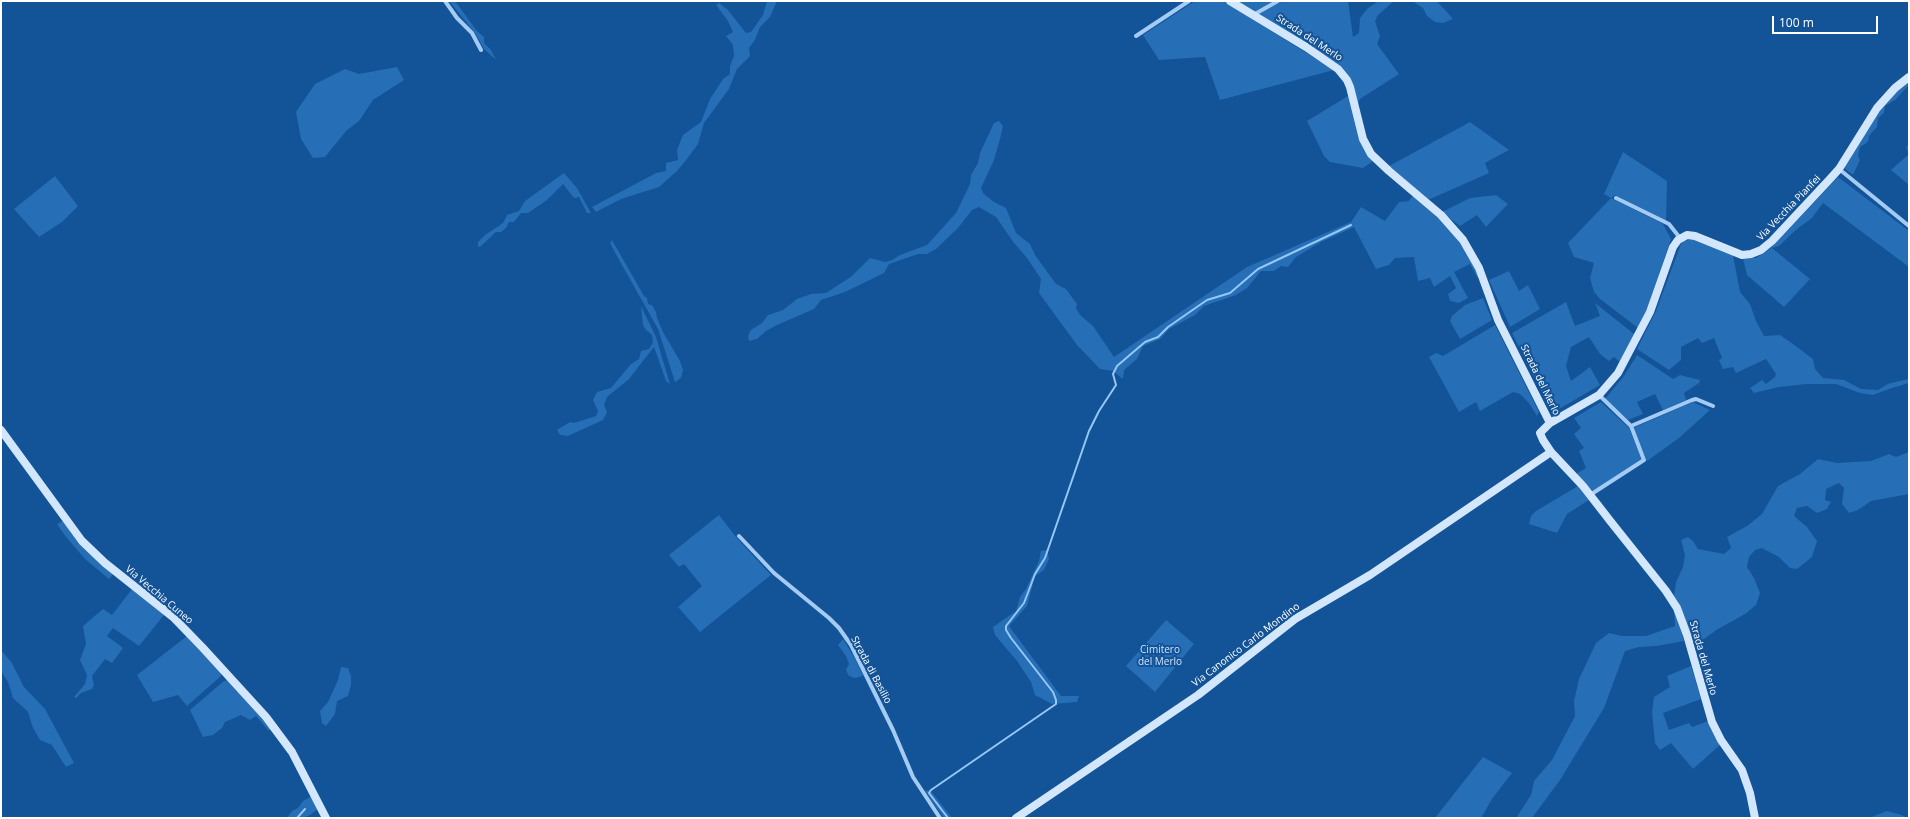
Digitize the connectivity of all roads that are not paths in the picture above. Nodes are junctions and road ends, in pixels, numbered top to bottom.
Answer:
1 (445, 1) edge
2 (1189, 1) edge
3 (1230, 1) edge
4 (1278, 1) edge
5 (1253, 15) junction
6 (1136, 36) dead end
7 (480, 50) dead end
8 (1909, 77) edge
9 (1839, 169) junction
10 (1616, 198) dead end
11 (1909, 226) edge
12 (1680, 238) junction
13 (1599, 396) junction
14 (1713, 406) dead end
15 (1550, 424) junction
16 (1631, 426) junction
17 (1, 430) edge
18 (1551, 452) junction
19 (1590, 495) junction
20 (739, 536) dead end
21 (326, 818) edge
22 (940, 818) edge
23 (1016, 818) edge
24 (1756, 818) edge

1 - 7 street
2 - 6 street
3 - 5 street, Strada del Merlo
4 - 5 street
5 - 15 street, Strada del Merlo
8 - 9 street, Via Vecchia Pianfei
9 - 11 street
9 - 12 street, Via Vecchia Pianfei
10 - 12 street
12 - 13 street
13 - 15 street
13 - 16 street
14 - 16 street
15 - 18 street, Strada del Merlo
16 - 19 street
17 - 21 street, Via Vecchia Cuneo
18 - 19 street, Strada del Merlo
18 - 23 street, Via Canonico Carlo Mondino
19 - 24 street, Strada del Merlo
20 - 22 street, Strada di Basilio

